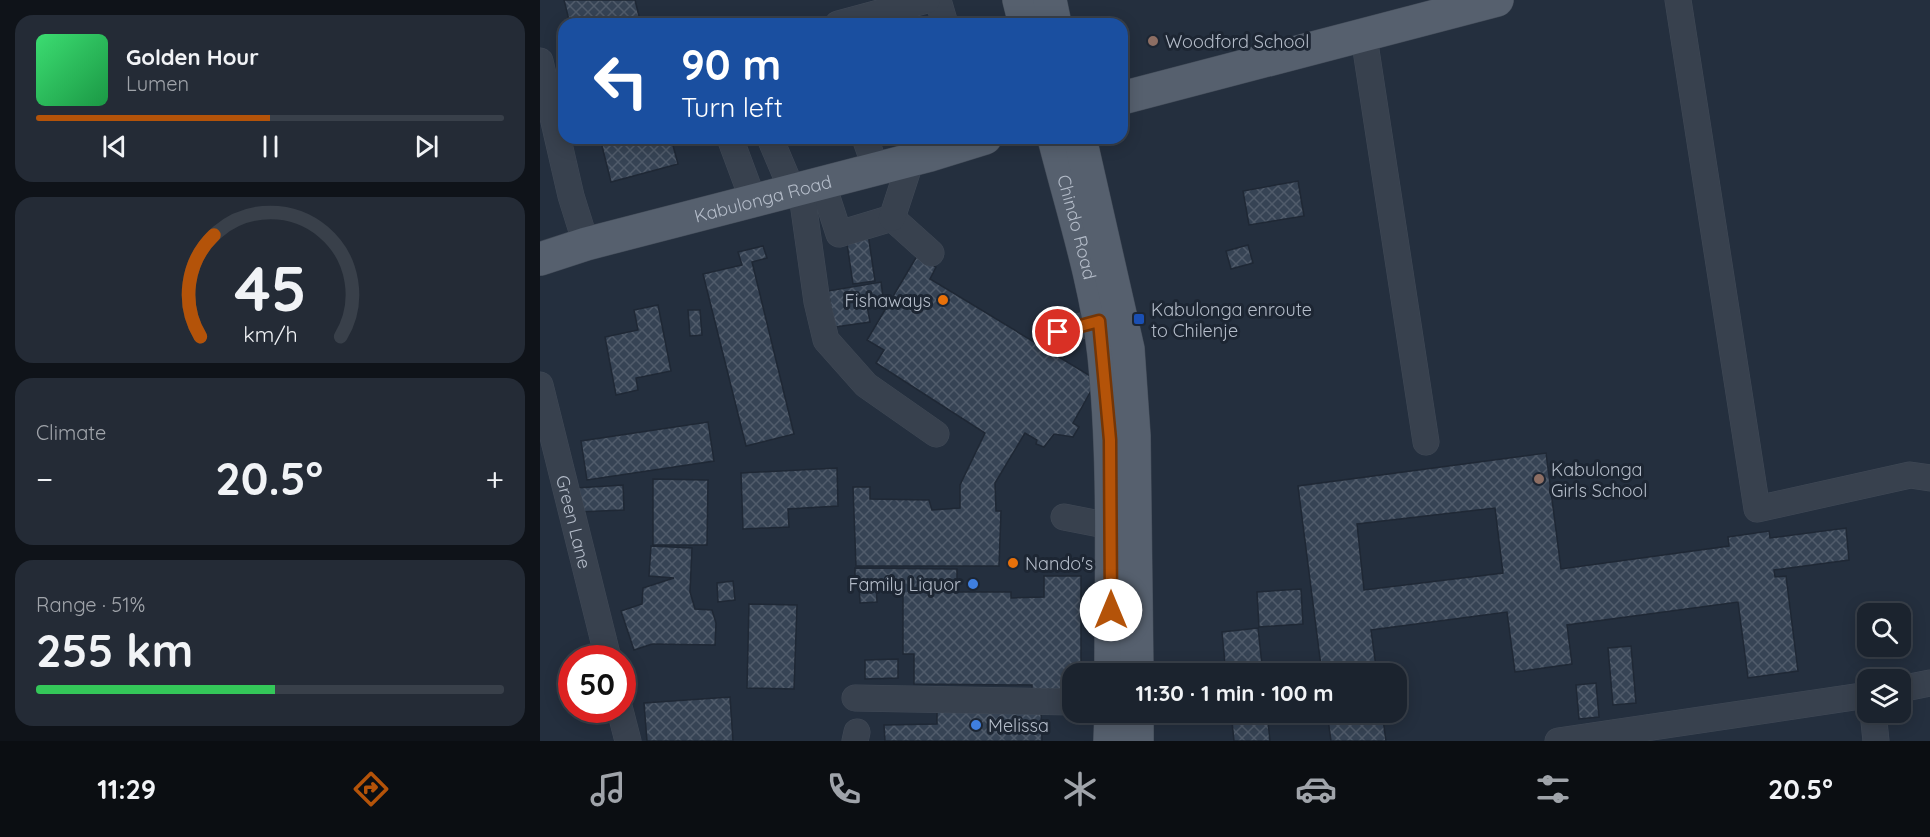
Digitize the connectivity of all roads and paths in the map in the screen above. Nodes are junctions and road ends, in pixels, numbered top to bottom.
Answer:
1 (927, 0) edge
2 (938, 0) edge
3 (1018, 0) edge
4 (1050, 0) edge
5 (1678, 0) edge
6 (1488, 1) edge
7 (860, 18) edge
8 (943, 18) edge
9 (1023, 18) edge
10 (1054, 18) edge
11 (1364, 37) junction
12 (541, 69) edge
13 (1128, 96) edge
14 (558, 141) edge
15 (559, 144) edge
16 (732, 144) edge
17 (774, 144) edge
18 (867, 144) edge
19 (965, 144) edge
20 (1056, 144) edge
21 (1081, 144) edge
22 (910, 160) junction
23 (876, 169) junction
24 (805, 187) junction
25 (753, 200) junction
26 (892, 218) junction
27 (585, 244) junction
28 (931, 253) dead end
29 (540, 260) edge
30 (1110, 319) junction
31 (1058, 332) dead end
32 (540, 386) edge
33 (936, 434) dead end
34 (1426, 442) dead end
35 (1930, 478) edge
36 (1064, 517) dead end
37 (1123, 525) junction
38 (605, 645) edge
39 (1112, 663) edge
40 (1136, 663) edge
41 (1930, 683) edge
42 (1911, 687) edge
43 (1857, 697) edge
44 (855, 698) dead end
45 (1062, 708) edge
46 (623, 723) edge
47 (1110, 723) edge
48 (1137, 723) edge
49 (1874, 723) edge
50 (1642, 735) edge
51 (628, 741) edge
52 (1110, 741) edge
53 (1137, 741) edge
54 (1558, 741) edge
55 (1876, 741) edge

1 - 7 street
2 - 8 street
3 - 9 main road
4 - 10 main road
5 - 35 street
6 - 11 main road
11 - 13 main road
11 - 34 street
12 - 14 street
15 - 27 street
16 - 25 street
17 - 24 street
18 - 23 street
19 - 22 main road, Kabulonga Road
20 - 30 main road, Chindo Road
21 - 30 main road, Chindo Road
22 - 23 main road, Kabulonga Road
22 - 26 street
23 - 24 main road, Kabulonga Road
24 - 25 main road, Kabulonga Road
24 - 26 street
24 - 33 street
25 - 27 main road, Kabulonga Road
26 - 28 street
27 - 29 main road, Kabulonga Road
30 - 31 street
30 - 37 main road, Chindo Road
32 - 38 street, Green Lane
36 - 37 street
37 - 39 main road, Chindo Road
37 - 40 main road, Chindo Road
41 - 42 street
43 - 50 street
44 - 45 street
46 - 51 street
47 - 52 main road
48 - 53 main road
49 - 55 street
50 - 54 street

